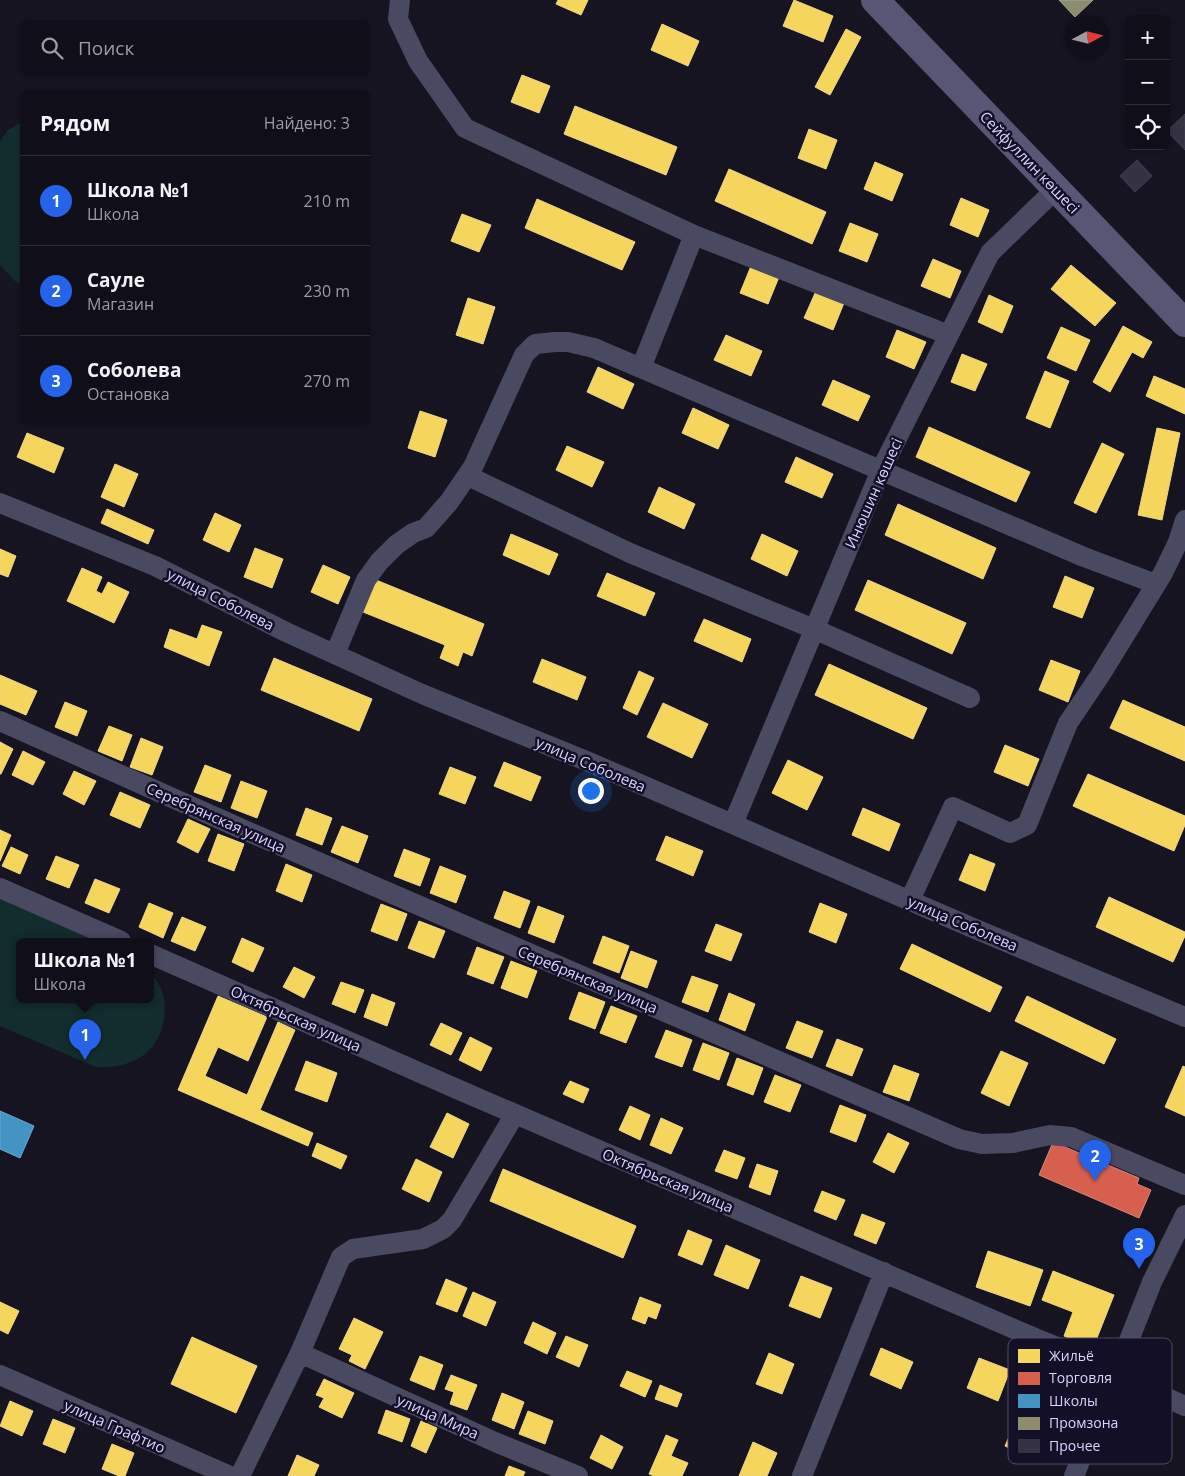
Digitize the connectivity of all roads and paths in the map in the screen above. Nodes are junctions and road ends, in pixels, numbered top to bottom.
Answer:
1 (400, 0) edge
2 (875, 0) edge
3 (1056, 189) junction
4 (694, 236) junction
5 (1185, 324) edge
6 (949, 335) junction
7 (640, 368) junction
8 (881, 470) junction
9 (468, 476) junction
10 (0, 503) edge
11 (1185, 520) edge
12 (1156, 584) junction
13 (814, 629) junction
14 (335, 654) junction
15 (970, 698) dead end
16 (0, 722) edge
17 (733, 824) junction
18 (0, 888) edge
19 (910, 900) junction
20 (114, 938) edge
21 (154, 956) edge
22 (1185, 1017) edge
23 (515, 1114) junction
24 (1185, 1185) edge
25 (1185, 1215) edge
26 (884, 1272) junction
27 (1035, 1338) edge
28 (1130, 1338) edge
29 (300, 1354) junction
30 (0, 1375) edge
31 (1172, 1400) edge
32 (1185, 1406) edge
33 (1079, 1464) edge
34 (230, 1476) edge
35 (240, 1476) edge
36 (578, 1476) edge
37 (802, 1476) edge
38 (1074, 1476) edge

1 - 4 street
2 - 3 main road, Сейфуллин көшесі
3 - 5 main road, Сейфуллин көшесі
3 - 6 street, Инюшин көшесі
4 - 6 street
4 - 7 street
6 - 8 street, Инюшин көшесі
7 - 8 street
7 - 9 street
8 - 12 street
8 - 13 street, Инюшин көшесі
9 - 13 street
9 - 14 street
10 - 14 street, улица Соболева
11 - 12 street
12 - 19 street
13 - 15 street
13 - 17 street, Инюшин көшесі
14 - 17 street, улица Соболева
16 - 24 street, Серебрянская улица
17 - 19 street, улица Соболева
18 - 20 street
19 - 22 street, улица Соболева
21 - 23 street, Октябрьская улица
23 - 26 street, Октябрьская улица
23 - 29 street
25 - 28 street
26 - 27 street, Октябрьская улица
26 - 37 street
29 - 35 street
29 - 36 street, улица Мира
30 - 34 street, улица Графтио
31 - 32 street, Октябрьская улица
33 - 38 street

